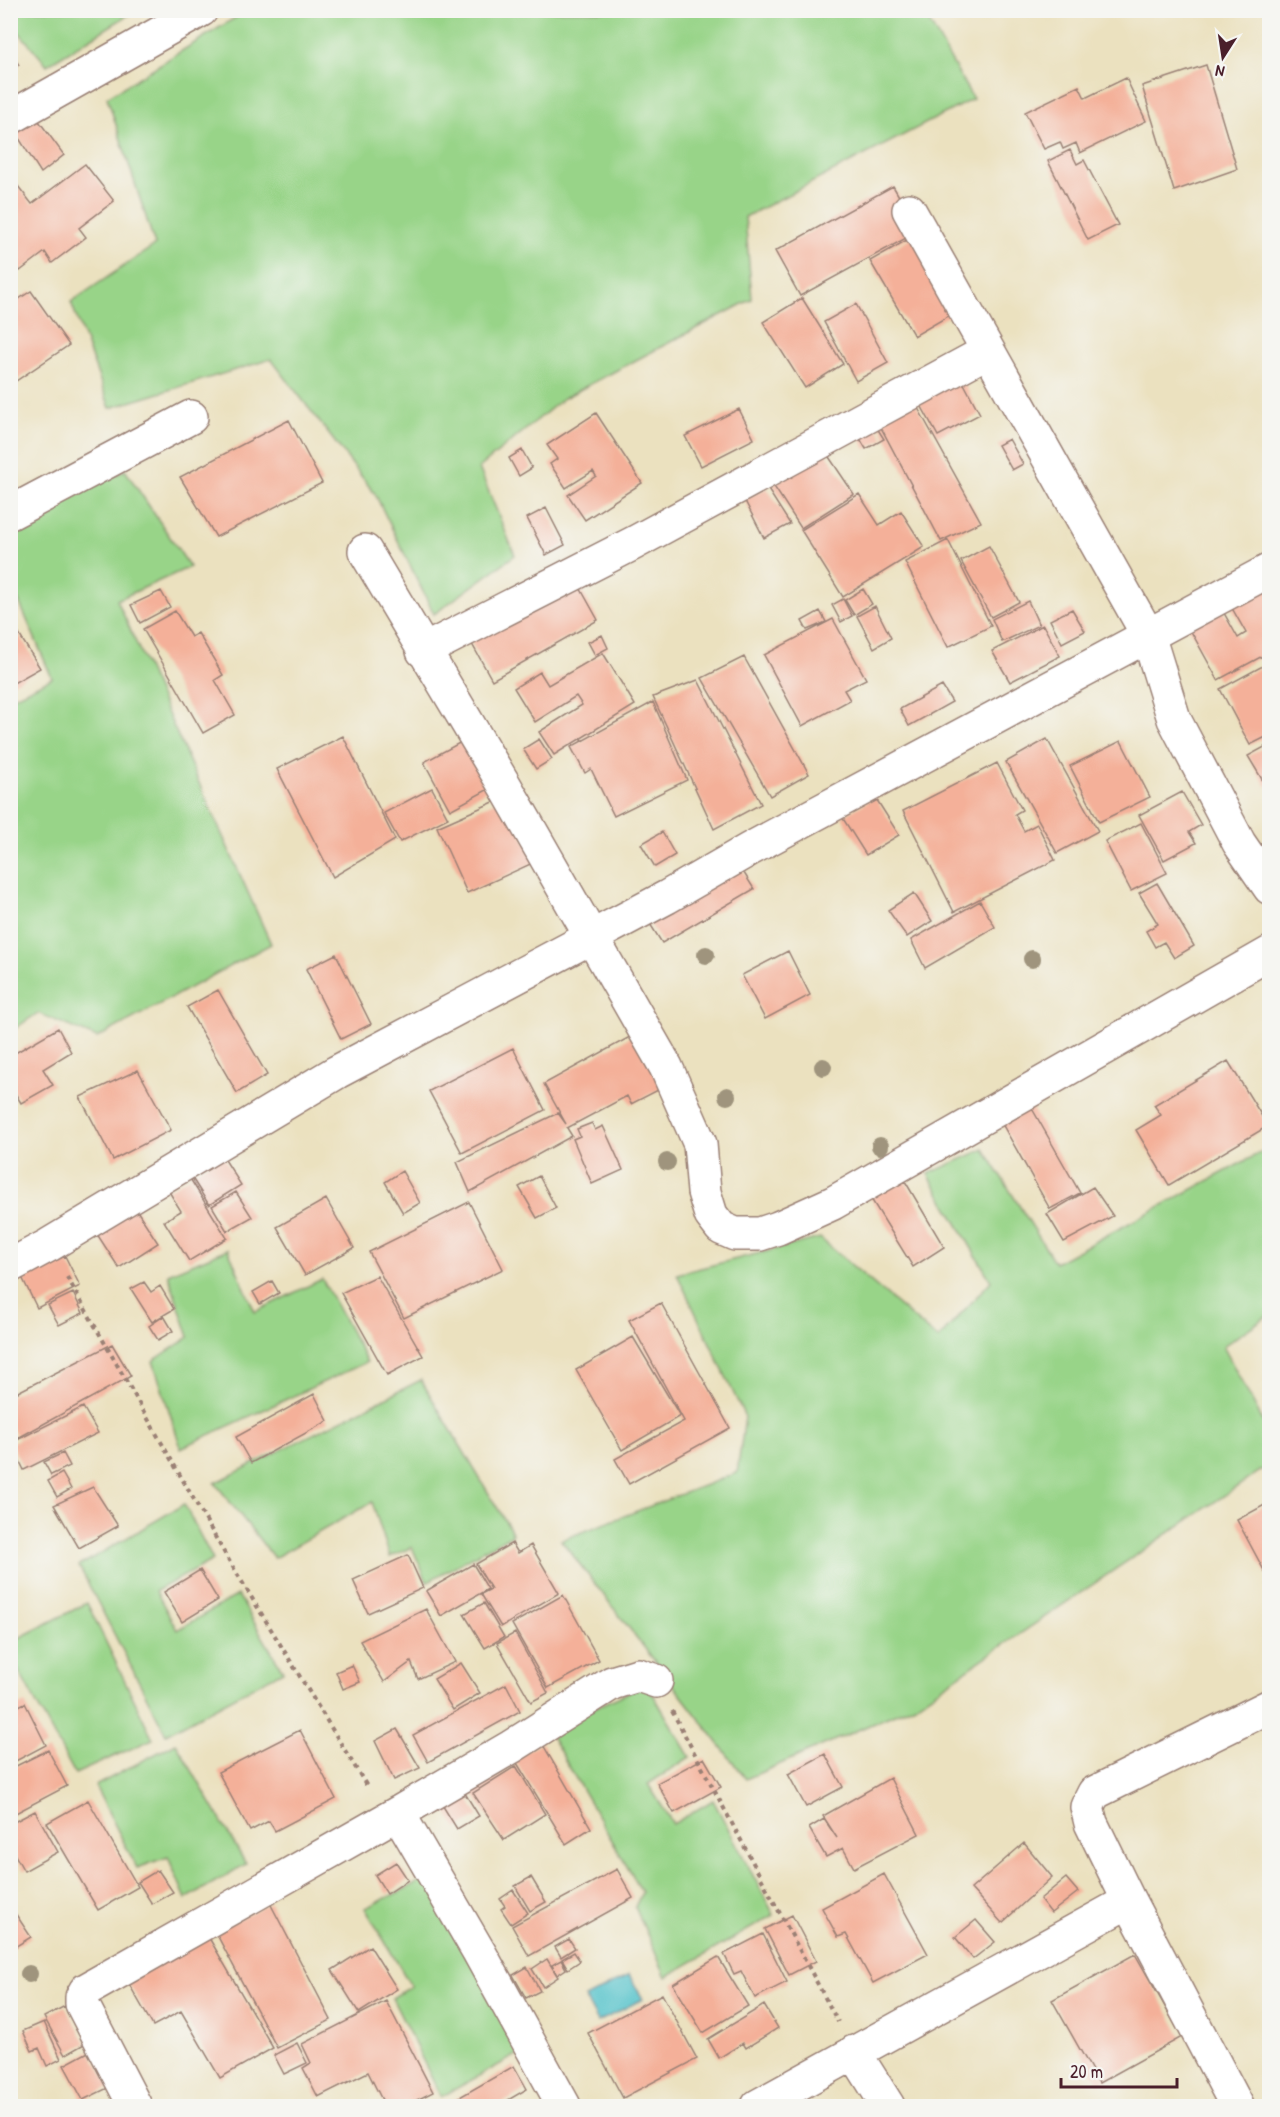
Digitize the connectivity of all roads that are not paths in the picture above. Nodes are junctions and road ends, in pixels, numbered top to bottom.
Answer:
1 (201, 10) edge
2 (10, 118) edge
3 (909, 210) dead end
4 (988, 351) junction
5 (191, 417) dead end
6 (10, 513) edge
7 (365, 551) dead end
8 (1269, 570) edge
9 (1148, 635) junction
10 (423, 651) junction
11 (1269, 888) edge
12 (592, 936) junction
13 (1269, 953) edge
14 (10, 1266) edge
15 (656, 1681) road end
16 (1269, 1706) edge
17 (399, 1813) junction
18 (1129, 1901) junction
19 (854, 2052) junction
20 (135, 2106) edge
21 (564, 2106) edge
22 (758, 2106) edge
23 (888, 2106) edge
24 (1236, 2106) edge

1 - 2 street
3 - 4 street
4 - 9 street
4 - 10 street
5 - 6 street
7 - 10 street
8 - 9 street
9 - 11 street
9 - 12 street
10 - 12 street
12 - 13 street
12 - 14 street
15 - 17 street
16 - 18 street
17 - 20 street
17 - 21 street
18 - 19 street
18 - 24 street
19 - 22 street
19 - 23 street

